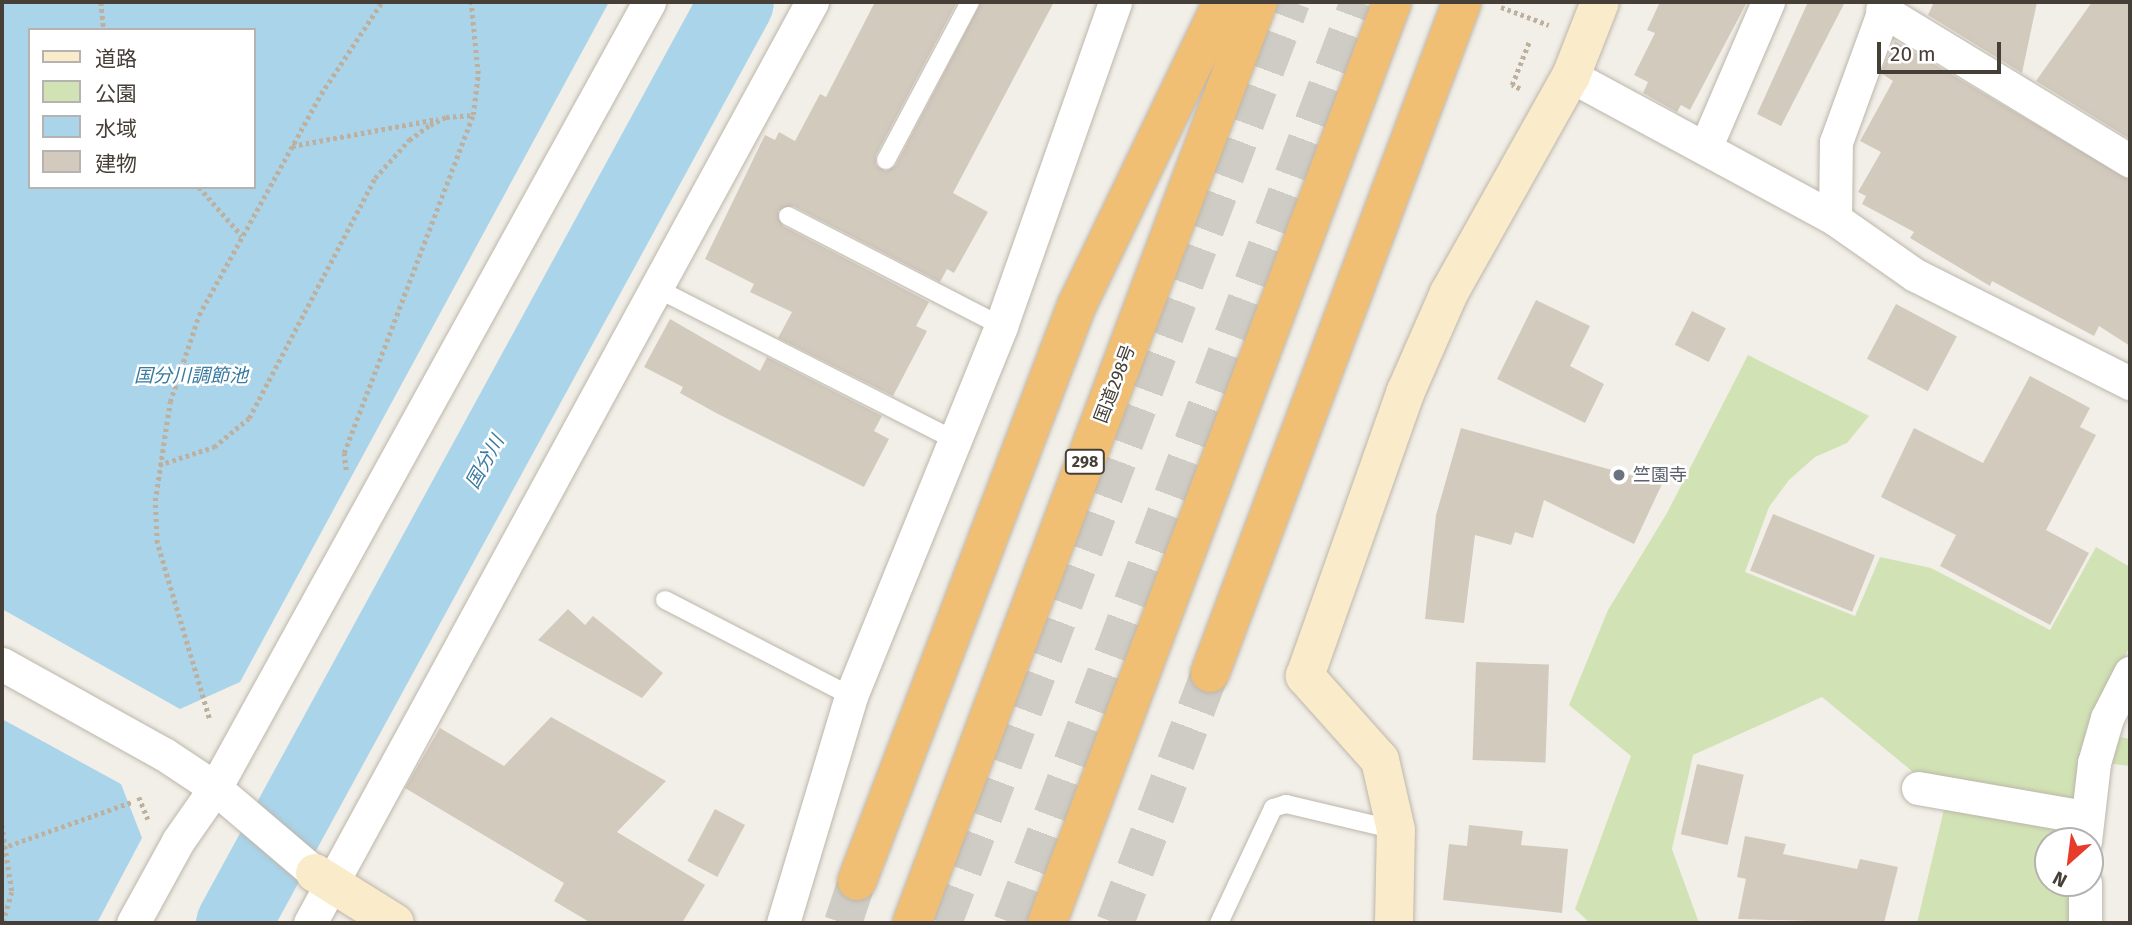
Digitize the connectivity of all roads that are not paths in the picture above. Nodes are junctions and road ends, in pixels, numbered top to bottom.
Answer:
1 (649, 2) edge
2 (812, 2) edge
3 (970, 2) edge
4 (1115, 2) edge
5 (1223, 2) edge
6 (1258, 2) edge
7 (1392, 2) edge
8 (1601, 2) edge
9 (1768, 2) edge
10 (1480, 4) edge
11 (1885, 6) edge
12 (1571, 76) junction
13 (1706, 146) junction
14 (886, 160) dead end
15 (2130, 161) edge
16 (788, 216) dead end
17 (1835, 219) junction
18 (656, 288) junction
19 (1001, 326) junction
20 (2130, 383) edge
21 (954, 439) junction
22 (665, 600) dead end
23 (2, 664) edge
24 (1210, 673) tunnel mouth
25 (2130, 673) edge
26 (851, 696) junction
27 (215, 788) junction
28 (1918, 788) dead end
29 (2077, 827) edge
30 (2085, 827) edge
31 (1396, 830) junction
32 (323, 880) junction
33 (857, 881) tunnel mouth
34 (2085, 897) edge
35 (133, 923) edge
36 (310, 923) edge
37 (395, 923) edge
38 (783, 923) edge
39 (912, 923) edge
40 (1047, 923) edge
41 (1219, 923) edge
42 (1394, 923) edge
43 (2085, 923) edge

1 - 27 street
2 - 18 street
3 - 14 lane
4 - 19 street
5 - 33 highway
6 - 39 highway, 国道298号 / 298
7 - 40 highway
8 - 12 street
9 - 13 street
10 - 24 highway
11 - 15 street
11 - 17 street
12 - 13 street
12 - 31 street
13 - 17 street
16 - 19 lane
17 - 20 street
18 - 21 lane
18 - 32 street
19 - 21 street
21 - 26 street
22 - 26 lane
23 - 27 street
25 - 30 street
26 - 38 street
27 - 32 street
27 - 35 street
28 - 29 street
31 - 41 lane
31 - 42 street
32 - 36 street
32 - 37 street
34 - 43 street

